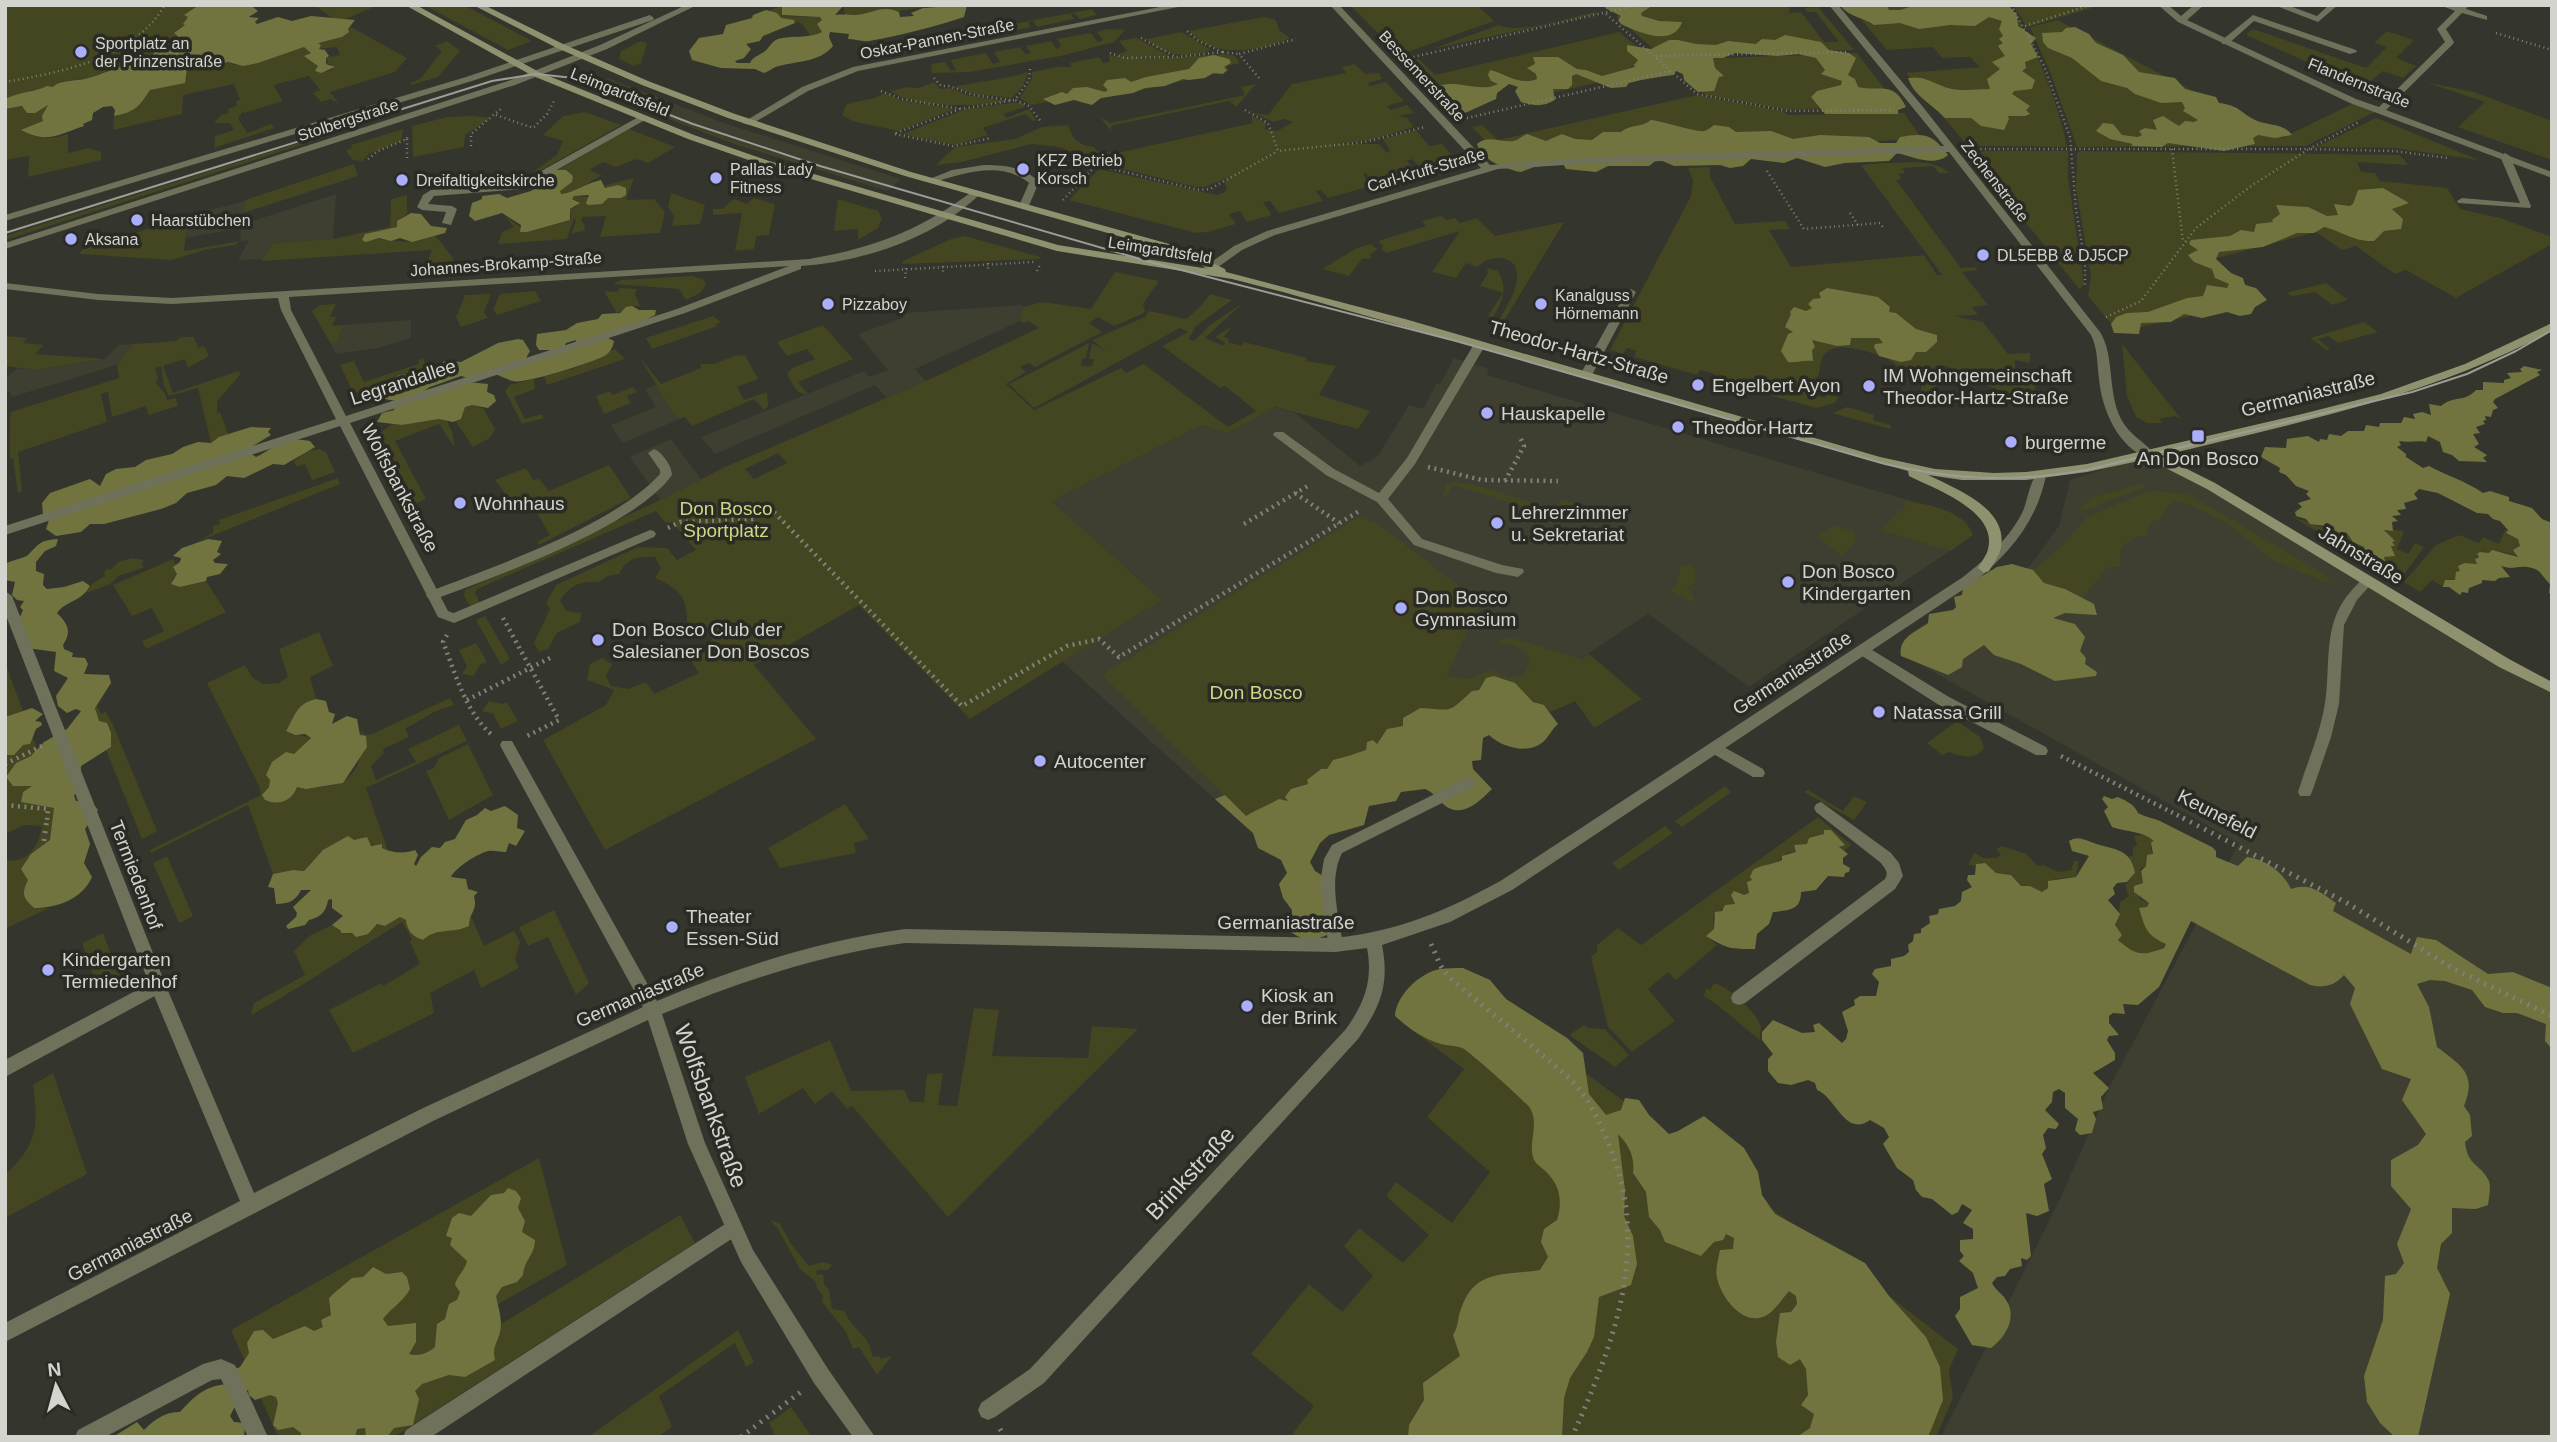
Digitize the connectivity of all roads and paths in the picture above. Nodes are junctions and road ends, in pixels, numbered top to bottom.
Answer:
1 (165, 5) edge
2 (409, 5) edge
3 (477, 5) edge
4 (688, 5) edge
5 (693, 5) edge
6 (1184, 5) edge
7 (1334, 5) edge
8 (1637, 5) edge
9 (1833, 5) edge
10 (2011, 5) edge
11 (2090, 5) edge
12 (2162, 5) edge
13 (2200, 5) edge
14 (2278, 5) edge
15 (2334, 5) edge
16 (2444, 5) edge
17 (2463, 8) edge
18 (1606, 14) junction
19 (2484, 18) joint
20 (2181, 20) junction
21 (2025, 26) junction
22 (1185, 29) dead end
23 (1141, 38) dead end
24 (1296, 39) dead end
25 (2225, 42) junction
26 (564, 48) junction
27 (2552, 50) edge
28 (1872, 51) junction
29 (1222, 52) junction
30 (2353, 52) dead end
31 (1110, 53) dead end
32 (1239, 54) junction
33 (1655, 56) junction
34 (584, 57) junction
35 (1176, 57) junction
36 (1388, 62) junction
37 (516, 64) junction
38 (1030, 69) dead end
39 (1671, 72) junction
40 (536, 74) junction
41 (934, 78) dead end
42 (1259, 78) dead end
43 (5, 82) edge
44 (881, 91) dead end
45 (1015, 100) junction
46 (551, 103) dead end
47 (503, 107) dead end
48 (961, 108) junction
49 (1920, 109) junction
50 (1245, 110) dead end
51 (2380, 111) junction
52 (496, 115) junction
53 (642, 118) junction
54 (747, 123) junction
55 (1042, 123) dead end
56 (1445, 123) junction
57 (991, 138) dead end
58 (407, 139) dead end
59 (471, 146) dead end
60 (1951, 149) junction
61 (2072, 149) junction
62 (2172, 149) junction
63 (2309, 149) junction
64 (1278, 151) junction
65 (1757, 156) junction
66 (2505, 156) junction
67 (407, 158) dead end
68 (2458, 160) dead end
69 (1487, 168) junction
70 (2552, 175) edge
71 (932, 180) junction
72 (977, 192) junction
73 (2462, 201) dead end
74 (1024, 206) junction
75 (1850, 213) dead end
76 (1051, 214) junction
77 (944, 217) junction
78 (5, 218) edge
79 (447, 223) dead end
80 (1858, 225) junction
81 (1884, 229) dead end
82 (2183, 242) junction
83 (5, 246) edge
84 (809, 262) junction
85 (988, 263) junction
86 (1041, 263) junction
87 (1052, 263) dead end
88 (943, 266) junction
89 (906, 268) junction
90 (1207, 269) junction
91 (874, 271) dead end
92 (1037, 271) dead end
93 (988, 272) dead end
94 (943, 275) dead end
95 (1232, 276) joint
96 (5, 278) edge
97 (905, 278) dead end
98 (5, 285) edge
99 (20, 287) junction
100 (1631, 292) dead end
101 (283, 294) junction
102 (2070, 300) junction
103 (2089, 324) junction
104 (2552, 326) edge
105 (1480, 344) junction
106 (1586, 375) junction
107 (341, 421) junction
108 (1279, 435) dead end
109 (1518, 435) dead end
110 (654, 453) dead end
111 (2150, 455) junction
112 (1411, 461) junction
113 (1893, 462) junction
114 (1330, 472) junction
115 (2039, 476) junction
116 (1506, 481) junction
117 (1558, 481) dead end
118 (1296, 493) junction
119 (1381, 499) junction
120 (1339, 523) junction
121 (1244, 524) dead end
122 (5, 531) edge
123 (650, 534) joint
124 (1984, 568) junction
125 (1518, 572) dead end
126 (2368, 581) junction
127 (5, 596) edge
128 (433, 596) junction
129 (494, 603) junction
130 (454, 618) junction
131 (1864, 650) junction
132 (551, 659) dead end
133 (530, 668) junction
134 (2552, 688) edge
135 (467, 700) junction
136 (62, 736) junction
137 (508, 745) junction
138 (1715, 748) junction
139 (2041, 751) joint
140 (5, 765) edge
141 (1758, 773) dead end
142 (1469, 783) dead end
143 (2305, 792) dead end
144 (5, 805) edge
145 (1821, 808) dead end
146 (44, 841) dead end
147 (1423, 927) junction
148 (1373, 942) junction
149 (1335, 945) junction
150 (158, 986) junction
151 (1739, 998) dead end
152 (653, 1010) junction
153 (2552, 1016) edge
154 (5, 1069) edge
155 (251, 1206) junction
156 (733, 1228) junction
157 (5, 1333) edge
158 (821, 1376) junction
159 (988, 1410) dead end
160 (85, 1437) edge
161 (258, 1437) edge
162 (413, 1437) edge
163 (741, 1437) edge
164 (865, 1437) edge
165 (1572, 1437) edge

1 - 43 path
2 - 37 main road, Leimgardtsfeld
3 - 26 main road, Leimgardtsfeld
4 - 26 street, Stolbergstraße
5 - 34 street, Stolbergstraße
6 - 54 street, Oskar-Pannen-Straße
7 - 36 street, Bessemerstraße
8 - 18 path
9 - 28 street, Zechenstraße
10 - 21 path
11 - 21 path
12 - 20 street, Flandernstraße
13 - 20 street
14 - 15 street
16 - 17 street
17 - 19 street
17 - 51 street
18 - 33 path
18 - 36 path
19 - 27 path
20 - 25 street, Flandernstraße
21 - 61 path
22 - 29 path
23 - 35 path
24 - 32 path
25 - 30 street
25 - 51 street, Flandernstraße
26 - 34 main road, Leimgardtsfeld
26 - 37 street, Stolbergstraße
28 - 33 path
28 - 49 street, Zechenstraße
29 - 32 path
29 - 35 path
31 - 35 path
32 - 42 path
33 - 39 path
34 - 40 street, Stolbergstraße
34 - 54 main road, Leimgardtsfeld
36 - 56 street, Bessemerstraße
37 - 40 main road, Leimgardtsfeld
37 - 78 street, Stolbergstraße
38 - 45 path
39 - 49 path
39 - 56 path
40 - 53 main road, Leimgardtsfeld
40 - 83 street, Stolbergstraße
41 - 45 path
44 - 48 path
45 - 48 path
45 - 55 path
46 - 52 path
47 - 52 path
48 - 57 path
49 - 60 street, Zechenstraße
50 - 64 path
51 - 63 path
51 - 66 street, Flandernstraße
52 - 59 path
53 - 77 main road, Leimgardtsfeld
53 - 79 street
54 - 71 main road, Leimgardtsfeld
56 - 64 path
56 - 69 street, Bessemerstraße
58 - 67 path
60 - 61 path
60 - 65 street, Carl-Kruft-Straße
60 - 102 street, Zechenstraße
61 - 62 path
61 - 102 path
62 - 63 path
62 - 82 path
63 - 68 path
63 - 82 path
64 - 76 path
65 - 69 street, Carl-Kruft-Straße
65 - 80 path
66 - 70 street, Flandernstraße
66 - 73 street
69 - 90 street, Carl-Kruft-Straße
71 - 72 main road, Leimgardtsfeld
71 - 74 street
72 - 74 main road, Leimgardtsfeld
72 - 77 street, Johannes-Brokamp-Straße
74 - 76 main road, Leimgardtsfeld
75 - 80 path
76 - 90 main road, Leimgardtsfeld
77 - 84 street, Johannes-Brokamp-Straße
77 - 90 main road, Leimgardtsfeld
80 - 81 path
82 - 103 path
84 - 101 street, Johannes-Brokamp-Straße
84 - 107 street, Legrandallee
85 - 86 path
85 - 88 path
85 - 93 path
86 - 87 path
86 - 92 path
88 - 89 path
88 - 94 path
89 - 91 path
89 - 97 path
90 - 95 main road, Leimgardtsfeld
95 - 105 main road, Theodor-Hartz-Straße
96 - 99 street, Johannes-Brokamp-Straße
98 - 99 street, Johannes-Brokamp-Straße
99 - 101 street, Johannes-Brokamp-Straße
100 - 106 street
101 - 107 street, Wolfsbankstraße
102 - 103 street, Zechenstraße
103 - 111 street, Zechenstraße
104 - 111 main road, Germaniastraße
105 - 106 main road, Theodor-Hartz-Straße
105 - 112 street
106 - 113 main road, Theodor-Hartz-Straße
107 - 122 street, Legrandallee
107 - 128 street, Wolfsbankstraße
108 - 114 street
109 - 116 path
110 - 128 street
111 - 115 main road, Germaniastraße
111 - 126 main road, Jahnstraße
112 - 116 path
112 - 119 street
113 - 115 main road, Theodor-Hartz-Straße
113 - 124 main road
114 - 118 path
114 - 119 street
115 - 124 street, Germaniastraße
116 - 117 path
118 - 120 path
118 - 121 path
119 - 120 path
119 - 125 street
120 - 123 path
123 - 129 street
124 - 131 street, Germaniastraße
126 - 134 main road, Jahnstraße
126 - 143 street
127 - 136 street, Termiedenhof
128 - 130 street, Wolfsbankstraße
129 - 130 street
129 - 133 path
130 - 135 path
131 - 138 street, Germaniastraße
131 - 139 street
132 - 133 path
133 - 135 path
133 - 137 path
135 - 137 path
136 - 140 path
136 - 150 street, Termiedenhof
137 - 152 street, Wolfsbankstraße
138 - 141 street
138 - 147 street, Germaniastraße
139 - 153 path, Keunefeld
142 - 149 street
144 - 146 path
145 - 151 street
147 - 148 street, Germaniastraße
147 - 165 path
148 - 149 street, Germaniastraße
148 - 159 street, Brinkstraße
149 - 152 street, Germaniastraße
150 - 154 street
150 - 155 street, Termiedenhof
152 - 155 street, Germaniastraße
152 - 156 street, Wolfsbankstraße
155 - 157 street, Germaniastraße
156 - 158 street, Wolfsbankstraße
156 - 162 street
158 - 163 path
158 - 164 street, Wolfsbankstraße
160 - 161 street

